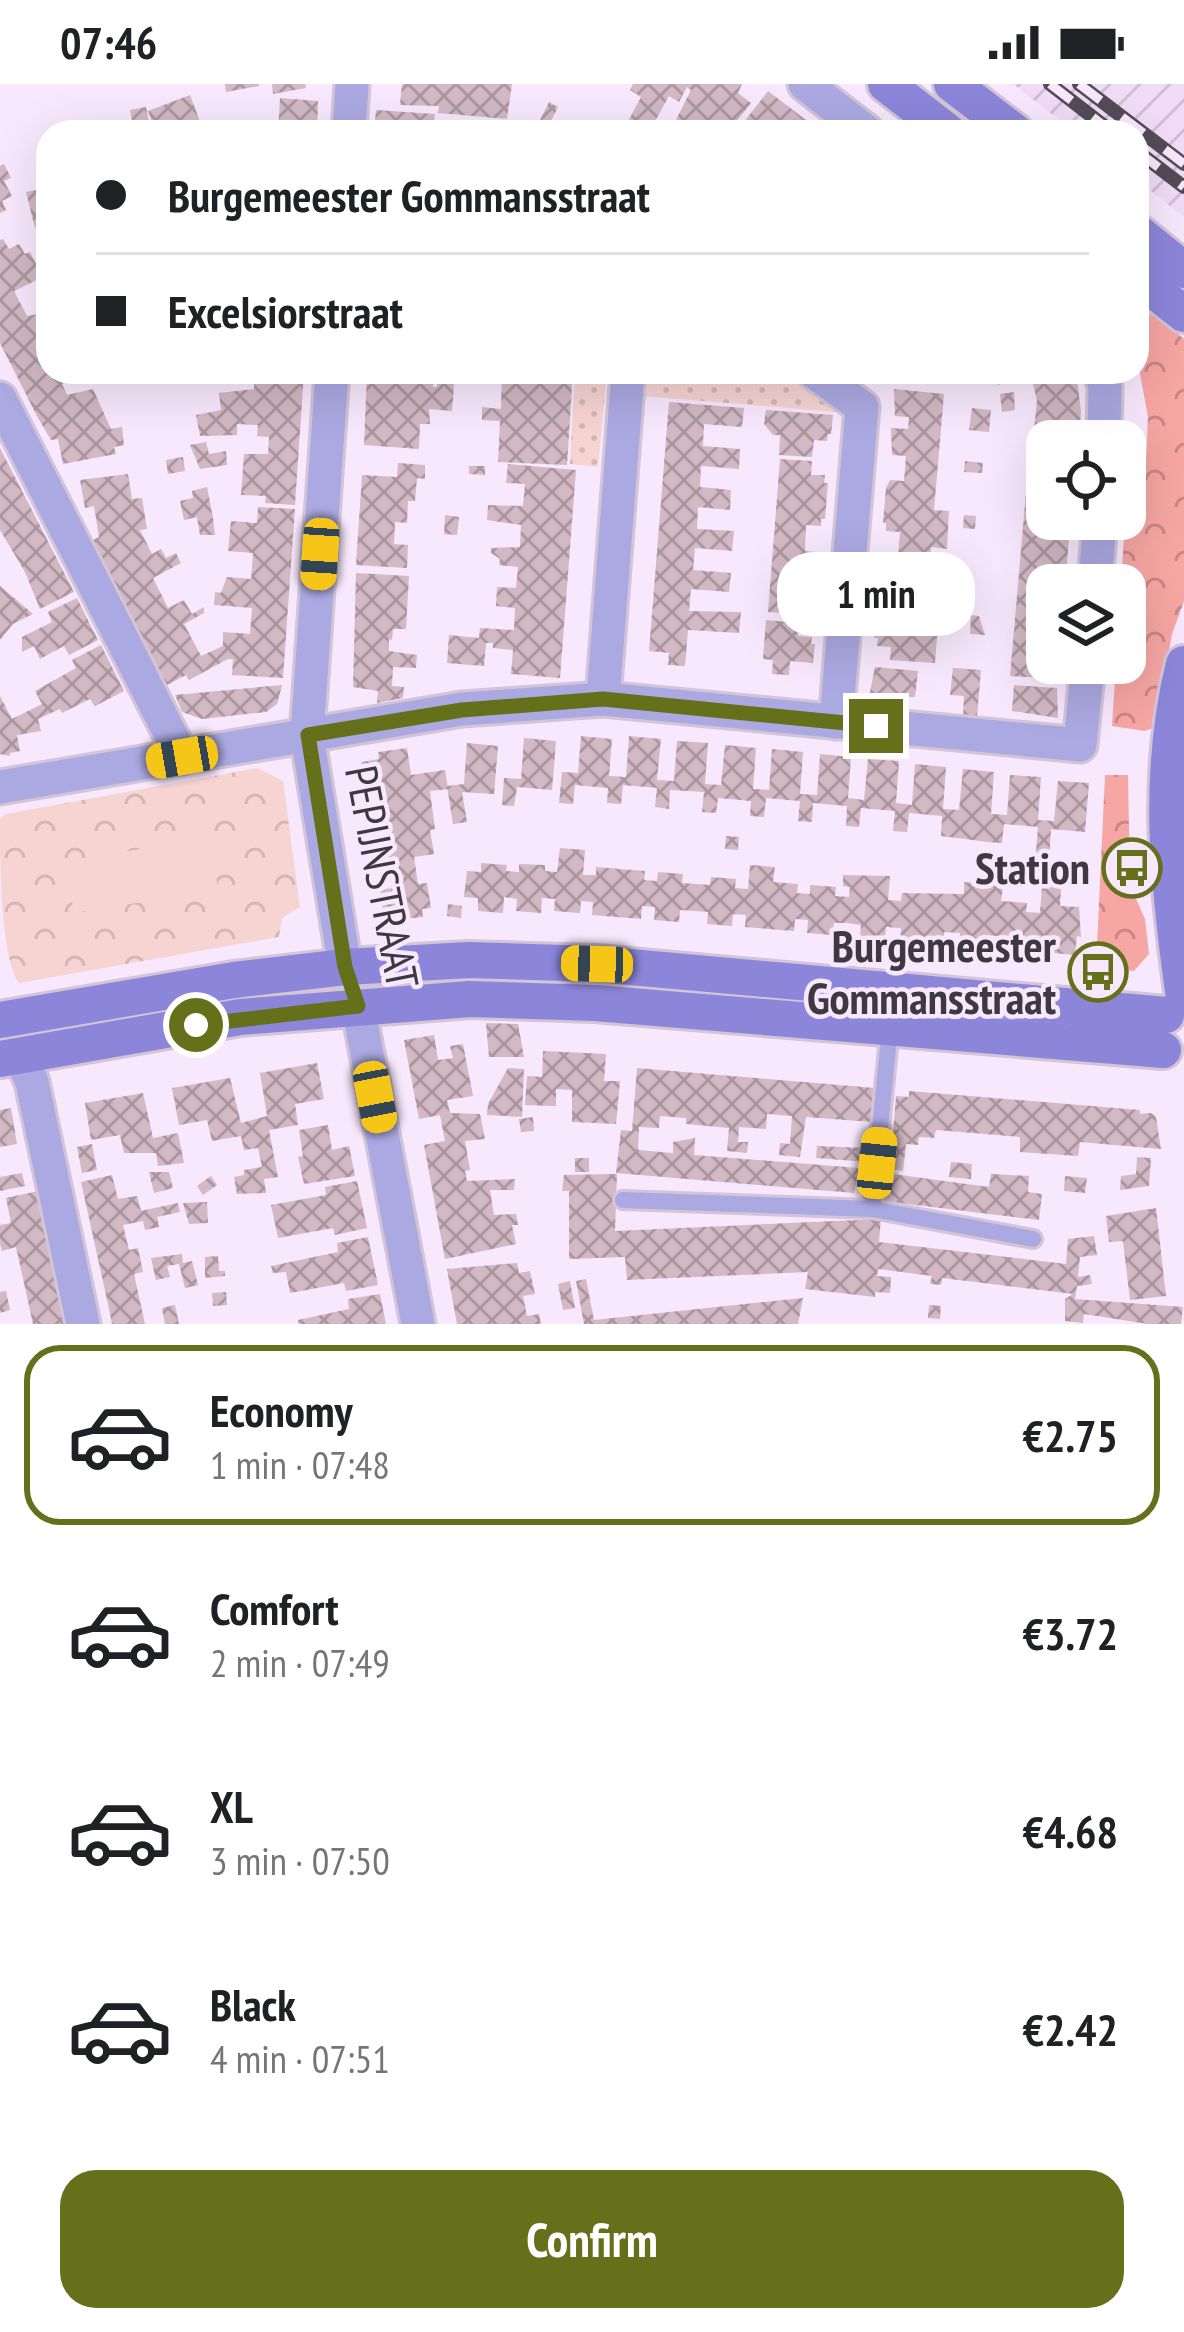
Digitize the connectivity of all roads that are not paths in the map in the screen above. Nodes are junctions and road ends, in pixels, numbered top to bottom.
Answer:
1 (352, 84) edge
2 (805, 84) edge
3 (886, 84) edge
4 (952, 84) edge
5 (350, 120) edge
6 (852, 120) edge
7 (932, 120) edge
8 (999, 120) edge
9 (1149, 242) edge
10 (1184, 270) edge
11 (1149, 287) edge
12 (1184, 314) edge
13 (331, 384) edge
14 (627, 384) edge
15 (830, 384) edge
16 (1105, 384) edge
17 (0, 399) edge
18 (1105, 420) edge
19 (1183, 671) edge
20 (1086, 684) edge
21 (603, 699) junction
22 (836, 722) junction
23 (308, 735) junction
24 (182, 757) junction
25 (0, 788) edge
26 (345, 967) junction
27 (358, 1006) junction
28 (1176, 1026) edge
29 (890, 1027) junction
30 (5, 1040) edge
31 (623, 1200) dead end
32 (872, 1209) junction
33 (1034, 1239) dead end
34 (83, 1324) edge
35 (418, 1324) edge

1 - 5 street
2 - 6 street
3 - 7 street
4 - 8 street
9 - 10 street
11 - 12 street
13 - 23 street, PEPIJNSTRAAT
14 - 21 street
15 - 22 street
16 - 18 street
17 - 24 street
19 - 28 street
20 - 22 street
21 - 22 street
21 - 23 street
23 - 24 street
23 - 26 street, PEPIJNSTRAAT
24 - 25 street
26 - 27 street, PEPIJNSTRAAT
26 - 28 street
26 - 30 street
27 - 29 street
27 - 30 street
27 - 35 street, PEPIJNSTRAAT
28 - 29 street
29 - 32 lane
30 - 34 street
31 - 32 lane
32 - 33 lane

